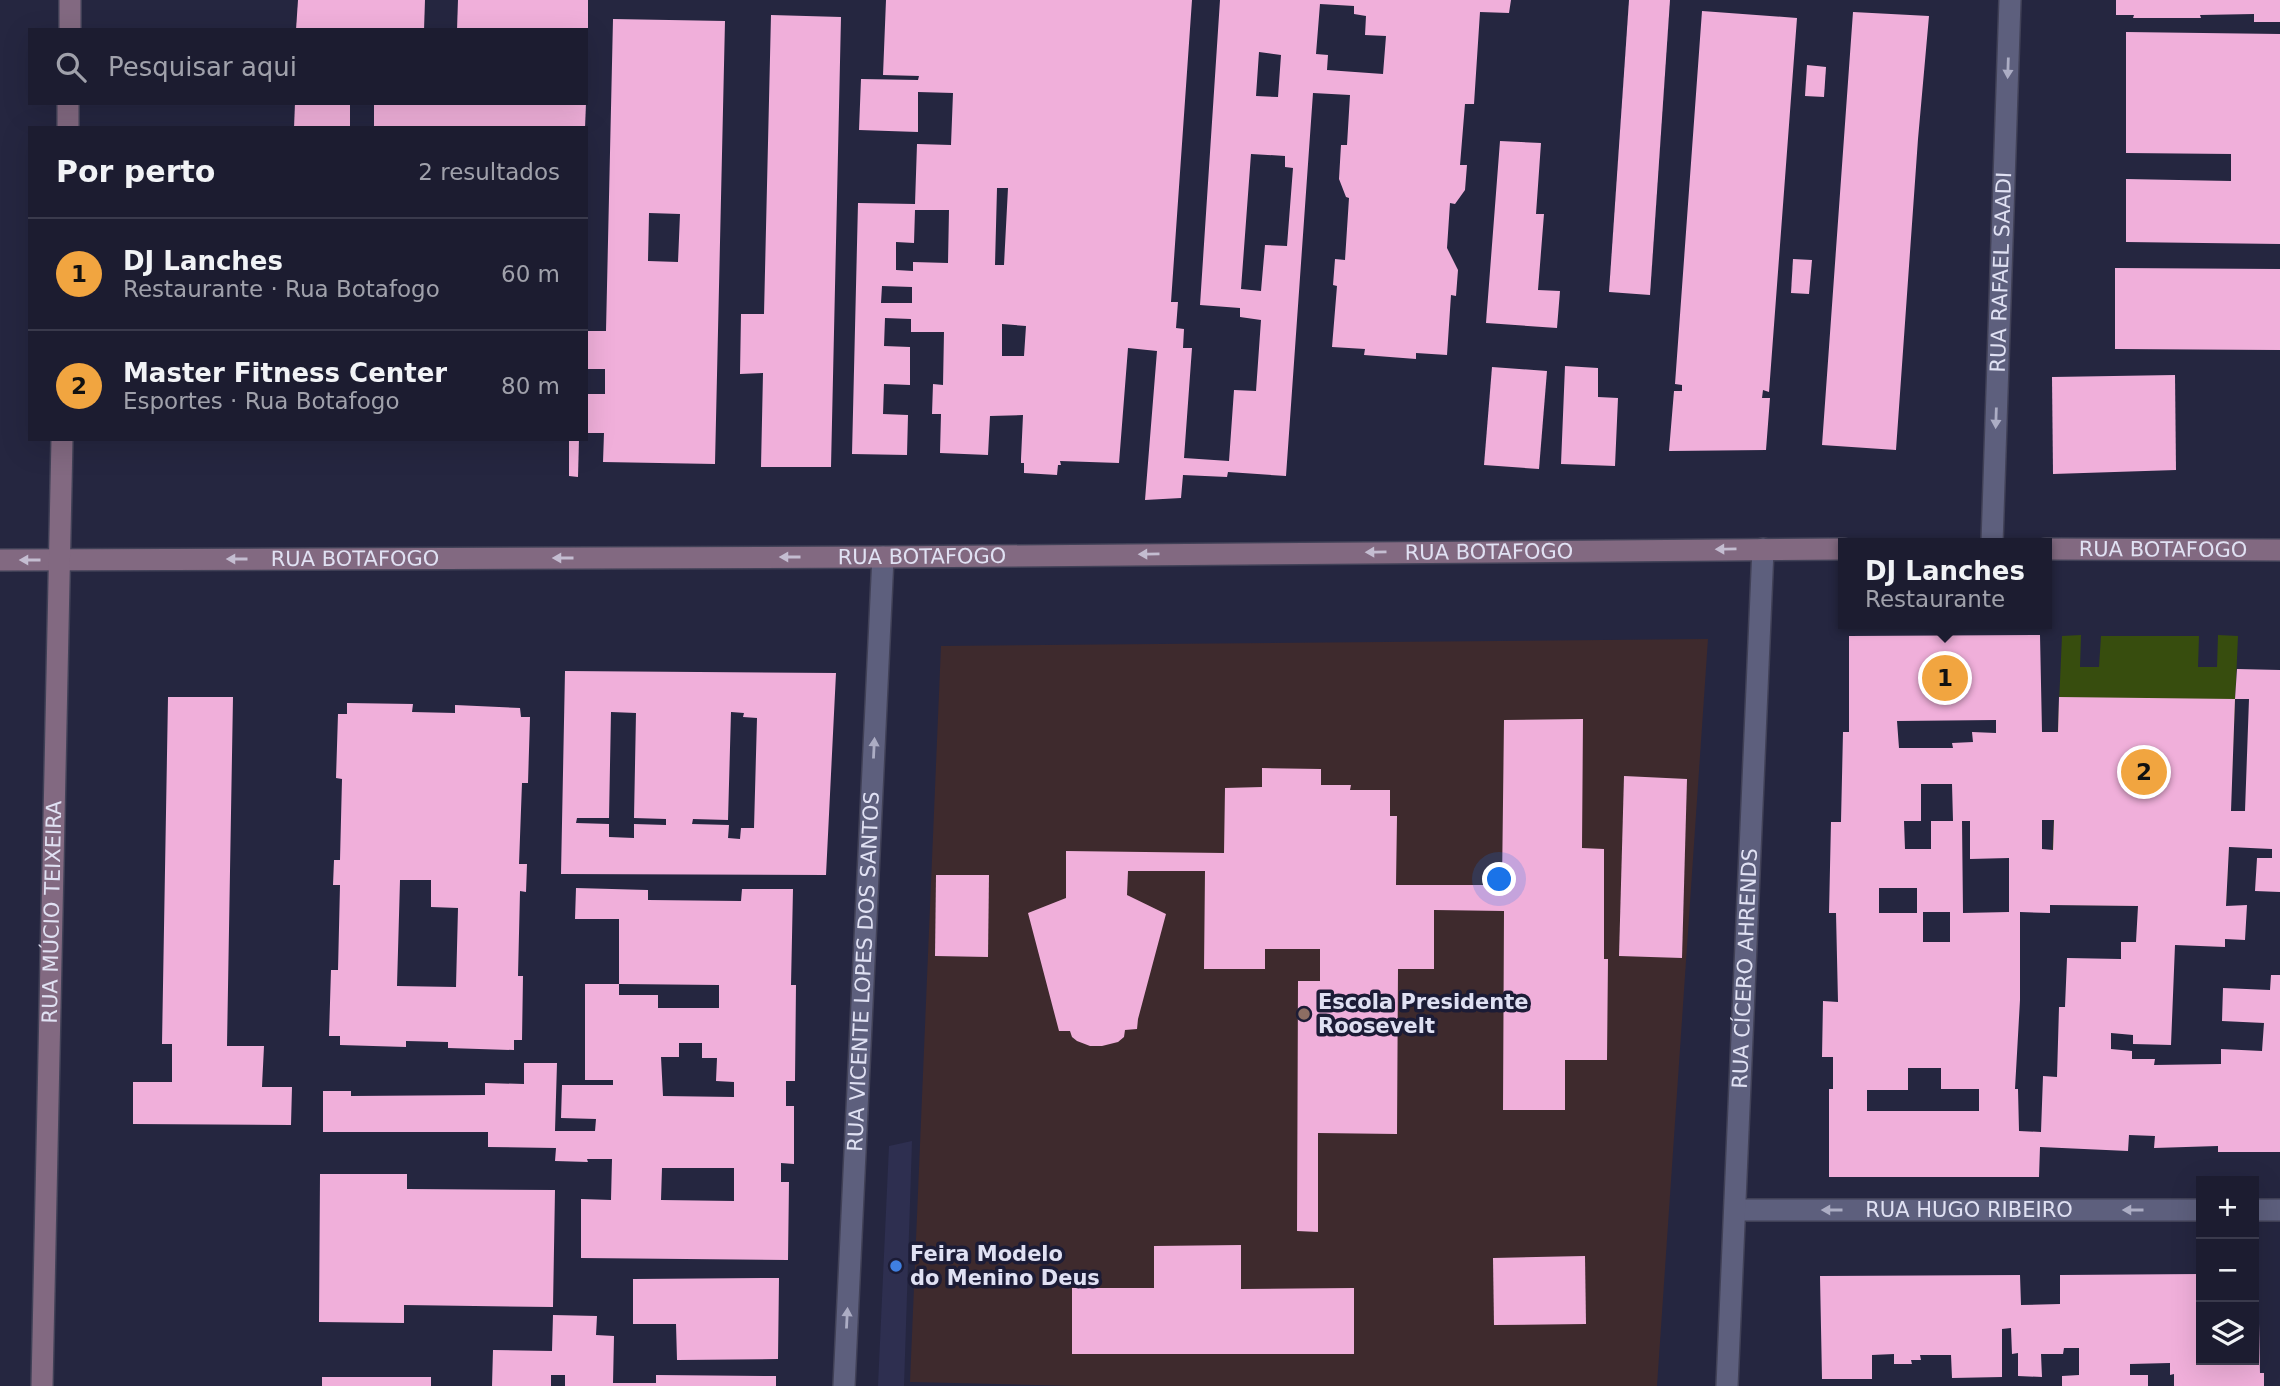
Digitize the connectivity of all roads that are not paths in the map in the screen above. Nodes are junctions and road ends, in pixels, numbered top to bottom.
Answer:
1 (70, 0) edge
2 (2010, 0) edge
3 (69, 28) edge
4 (68, 105) edge
5 (68, 126) edge
6 (62, 441) edge
7 (1992, 538) edge
8 (1763, 549) junction
9 (1838, 549) edge
10 (2052, 549) edge
11 (2280, 550) edge
12 (883, 557) junction
13 (0, 560) edge
14 (60, 560) junction
15 (1736, 1210) junction
16 (2196, 1210) edge
17 (2259, 1210) edge
18 (2280, 1210) edge
19 (42, 1386) edge
20 (844, 1386) edge
21 (1727, 1386) edge

1 - 3 street
2 -> 7 street, RUA RAFAEL SAADI
4 - 5 street
6 - 14 street, RUA MÚCIO TEIXEIRA
8 - 9 street, RUA BOTAFOGO
8 -> 12 street, RUA BOTAFOGO
8 - 15 street, RUA CÍCERO AHRENDS
10 - 11 street, RUA BOTAFOGO
12 -> 14 street, RUA BOTAFOGO
20 -> 12 street, RUA VICENTE LOPES DOS SANTOS
14 -> 13 street, RUA BOTAFOGO
14 - 19 street, RUA MÚCIO TEIXEIRA
16 -> 15 street, RUA HUGO RIBEIRO
15 - 21 street, RUA CÍCERO AHRENDS
17 - 18 street

